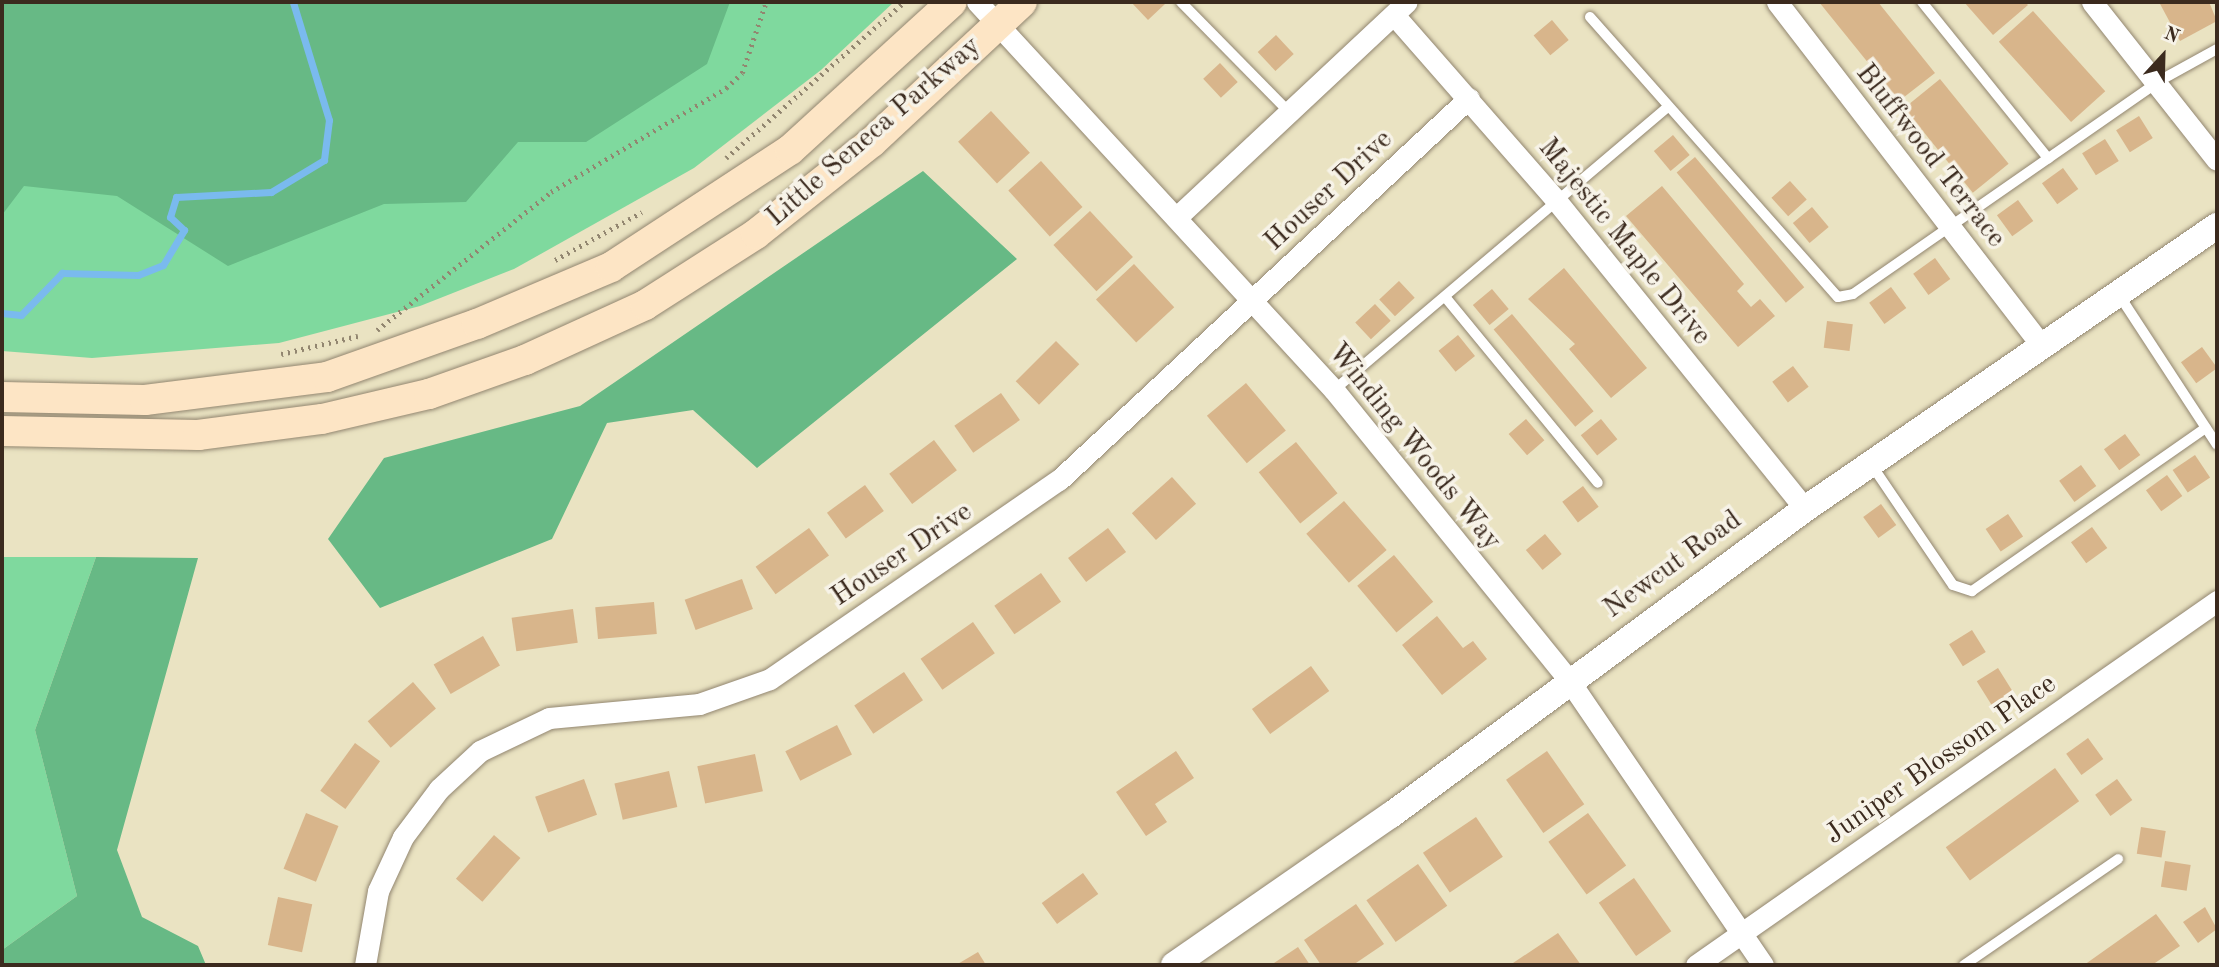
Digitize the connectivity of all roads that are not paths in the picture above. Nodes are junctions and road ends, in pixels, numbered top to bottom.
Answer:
1 (952, 2) edge
2 (977, 2) edge
3 (1022, 2) edge
4 (1181, 2) edge
5 (1777, 2) edge
6 (1922, 2) edge
7 (2092, 2) edge
8 (1401, 8) edge
9 (1590, 18) dead end
10 (998, 24) junction
11 (2217, 49) edge
12 (2159, 81) junction
13 (1469, 98) junction
14 (1667, 108) junction
15 (1287, 111) junction
16 (2048, 158) junction
17 (2217, 160) edge
18 (1555, 199) junction
19 (1178, 216) junction
20 (2217, 226) edge
21 (1949, 227) junction
22 (2119, 295) junction
23 (1446, 298) junction
24 (1254, 301) junction
25 (2040, 343) junction
26 (1334, 390) junction
27 (2, 397) edge
28 (2206, 428) junction
29 (2, 431) edge
30 (2217, 445) edge
31 (1870, 463) junction
32 (1598, 483) dead end
33 (1804, 509) junction
34 (2217, 601) edge
35 (1568, 679) junction
36 (2118, 859) dead end
37 (1741, 934) junction
38 (365, 965) edge
39 (1174, 965) edge
40 (1696, 965) edge
41 (1763, 965) edge
42 (1964, 965) edge

1 - 27 main road, Little Seneca Parkway
2 - 10 street, Winding Woods Way
3 - 10 main road, Little Seneca Parkway
4 - 15 lane
5 - 21 street, Bluffwood Terrace
6 - 16 lane
7 - 12 street
8 - 13 street, Majestic Maple Drive
8 - 15 street
9 - 14 lane
10 - 19 street, Winding Woods Way
10 - 29 main road, Little Seneca Parkway
11 - 12 lane
12 - 16 lane
12 - 17 street
13 - 18 street, Majestic Maple Drive
13 - 24 street, Houser Drive
14 - 18 lane
14 - 21 lane
15 - 19 street
16 - 21 lane
18 - 23 lane
18 - 33 street, Majestic Maple Drive
19 - 24 street, Winding Woods Way
20 - 22 street, Newcut Road
21 - 25 street, Bluffwood Terrace
22 - 25 street, Newcut Road
22 - 28 lane
23 - 26 lane
23 - 32 lane
24 - 26 street, Winding Woods Way
24 - 38 street, Houser Drive
25 - 31 street, Newcut Road
26 - 35 street, Winding Woods Way
28 - 30 lane
28 - 31 lane
31 - 33 street, Newcut Road
33 - 35 street, Newcut Road
34 - 37 street, Juniper Blossom Place
35 - 37 street, Winding Woods Way
35 - 39 street, Newcut Road
36 - 42 lane
37 - 40 street, Juniper Blossom Place
37 - 41 street, Winding Woods Way

